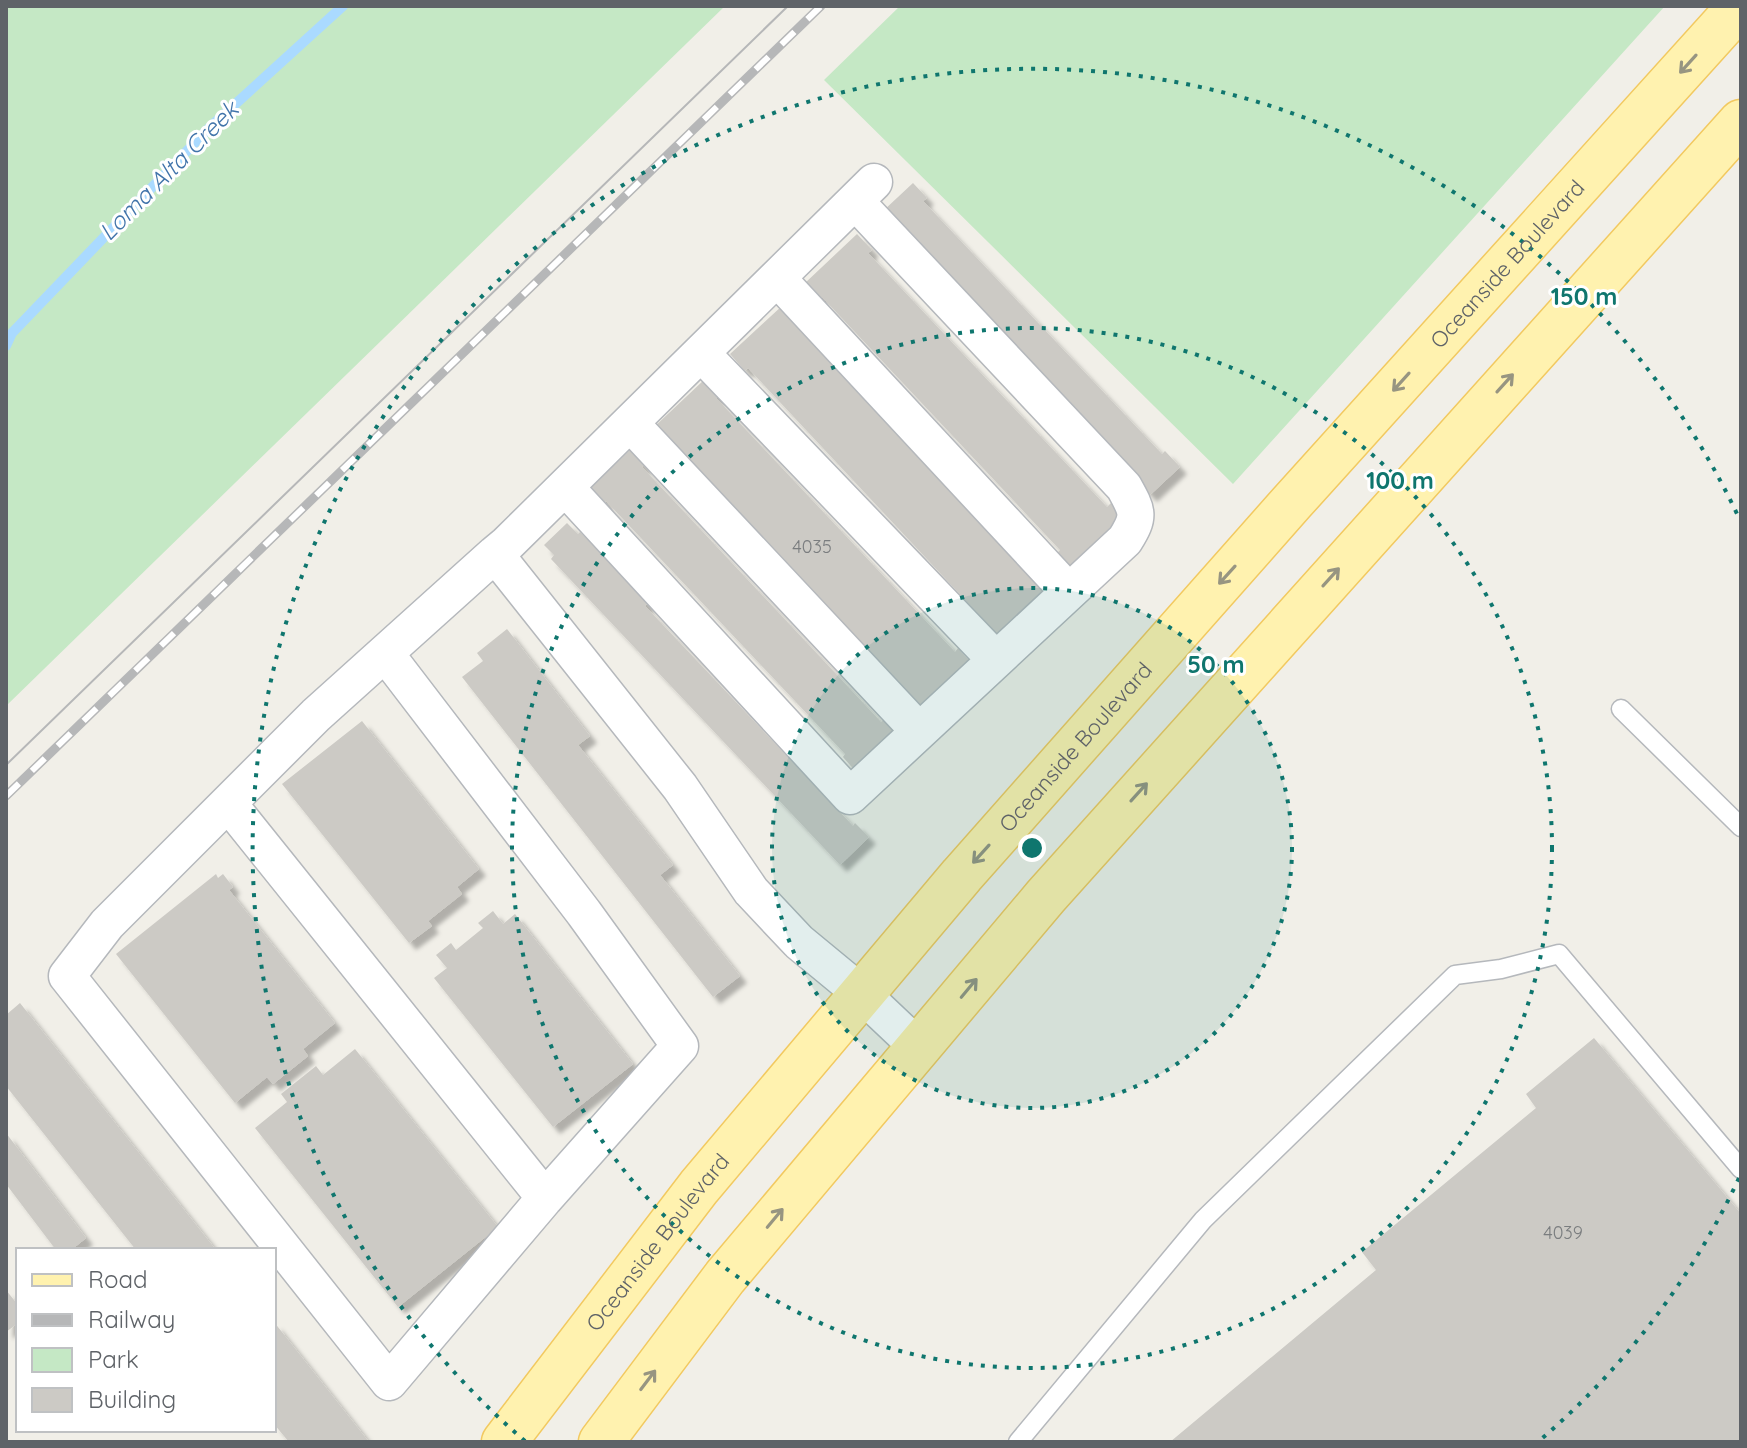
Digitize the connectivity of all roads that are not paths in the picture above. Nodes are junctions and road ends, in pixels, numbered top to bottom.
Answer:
1 (1740, 6) edge
2 (1741, 122) edge
3 (777, 278) junction
4 (701, 353) junction
5 (630, 423) junction
6 (565, 487) junction
7 (495, 554) junction
8 (1069, 592) junction
9 (385, 653) junction
10 (996, 660) junction
11 (1621, 709) dead end
12 (919, 731) junction
13 (228, 803) junction
14 (1741, 827) edge
15 (862, 994) junction
16 (918, 1047) junction
17 (1741, 1169) edge
18 (545, 1198) junction
19 (504, 1442) edge
20 (601, 1442) edge
21 (1018, 1442) edge

1 -> 15 main road, Oceanside Boulevard
16 -> 2 main road
3 - 4 street
3 - 8 street
3 - 8 street
4 - 5 street
4 - 10 street
5 - 6 street
5 - 12 street
6 - 7 street
6 - 12 street
7 - 9 street
7 - 15 street
8 - 10 street
9 - 13 street
9 - 18 street
10 - 12 street
11 - 14 lane
13 - 18 street
13 - 18 street
15 - 16 street
15 - 19 main road, Oceanside Boulevard
20 -> 16 main road
17 - 21 lane

